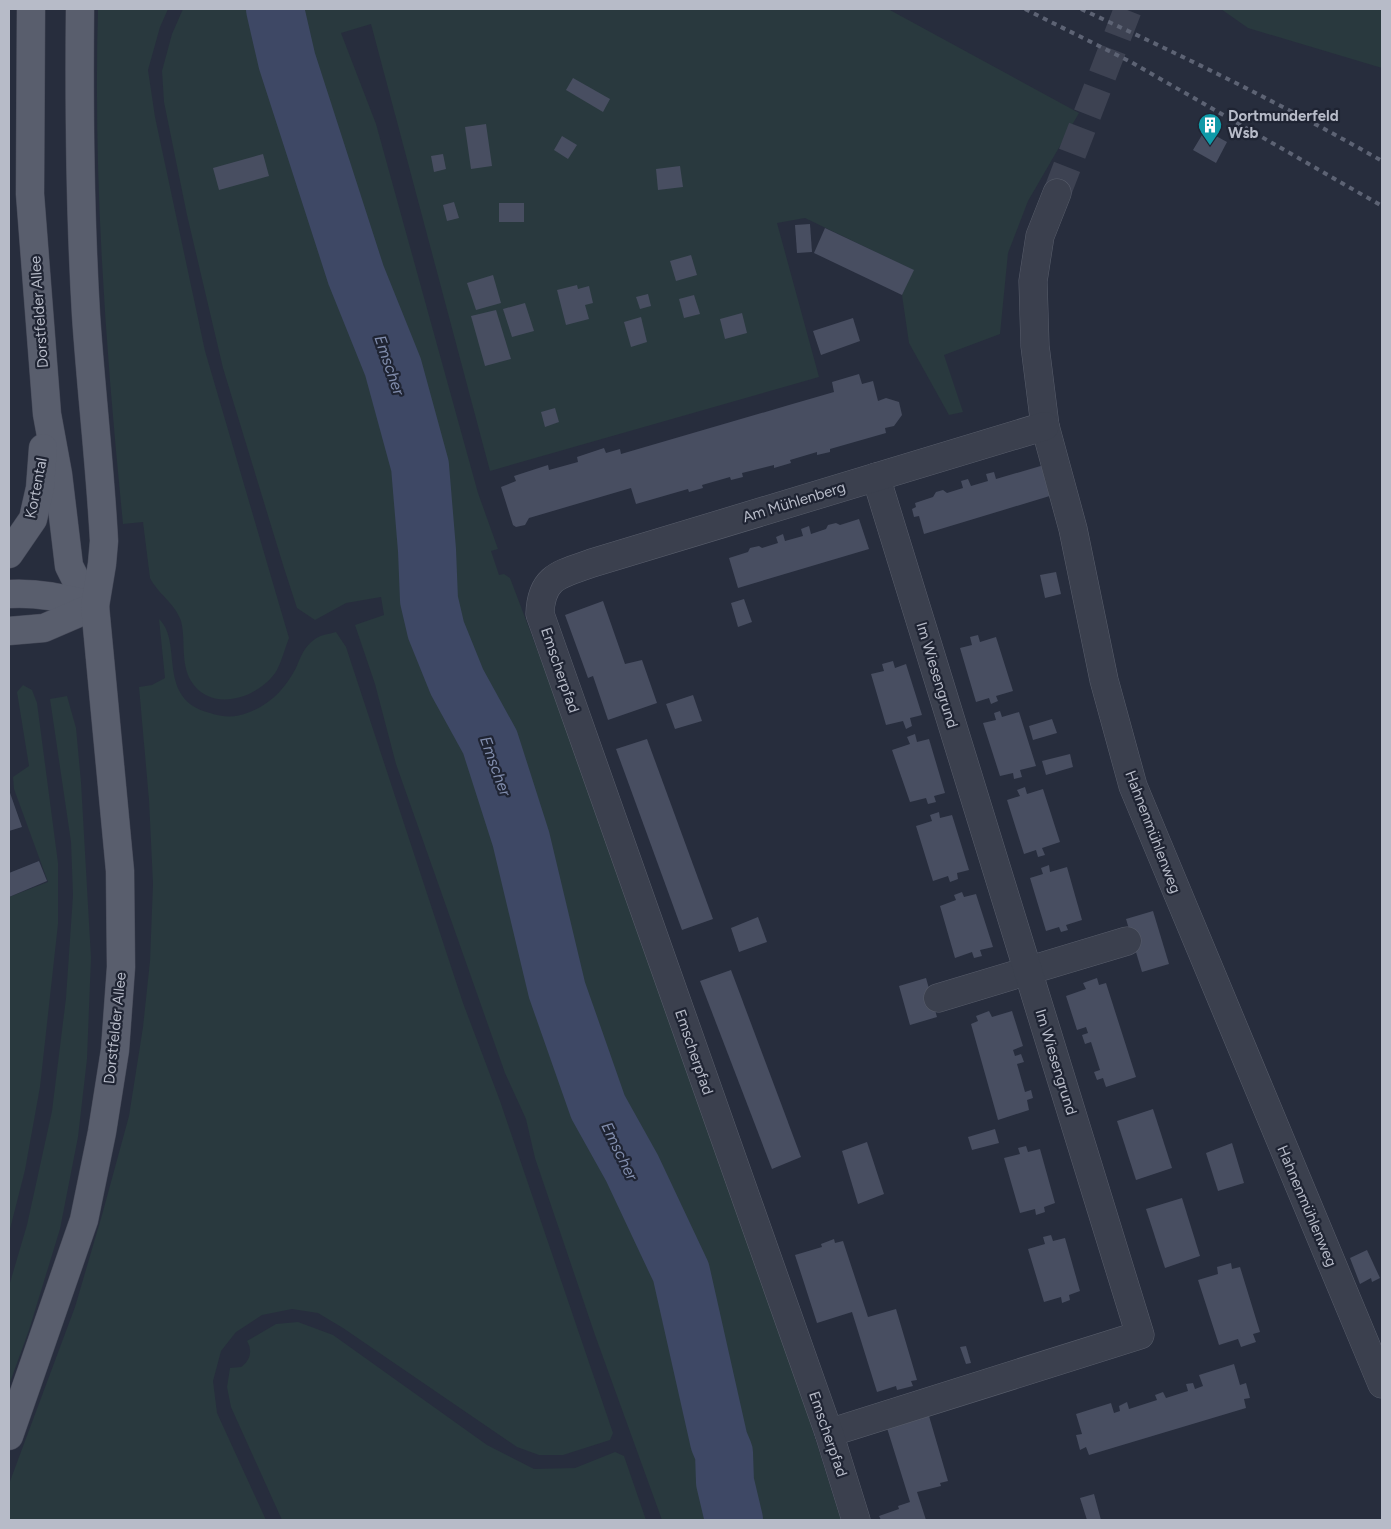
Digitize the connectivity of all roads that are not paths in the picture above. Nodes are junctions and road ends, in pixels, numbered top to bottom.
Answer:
1 (31, 9) edge
2 (80, 9) edge
3 (1057, 193) tunnel mouth
4 (47, 414) junction
5 (1045, 426) junction
6 (876, 477) junction
7 (9, 554) edge
8 (547, 585) joint
9 (9, 594) edge
10 (95, 606) junction
11 (9, 631) edge
12 (1128, 941) dead end
13 (1028, 971) junction
14 (938, 998) dead end
15 (1382, 1384) edge
16 (828, 1433) junction
17 (9, 1436) edge
18 (856, 1520) edge

1 - 4 main road, Dorstfelder Allee
2 - 10 main road, Dorstfelder Allee
3 - 5 street, Hahnenmühlenweg
4 - 7 main road, Kortental
4 - 10 main road, Dorstfelder Allee
5 - 6 street, Am Mühlenberg
5 - 15 street, Hahnenmühlenweg
6 - 8 street, Am Mühlenberg
6 - 13 street, Im Wiesengrund
8 - 16 street, Emscherpfad
9 - 10 main road
10 - 11 main road
10 - 17 main road, Dorstfelder Allee
12 - 13 street
13 - 14 street
13 - 16 street, Im Wiesengrund
16 - 18 street, Emscherpfad

